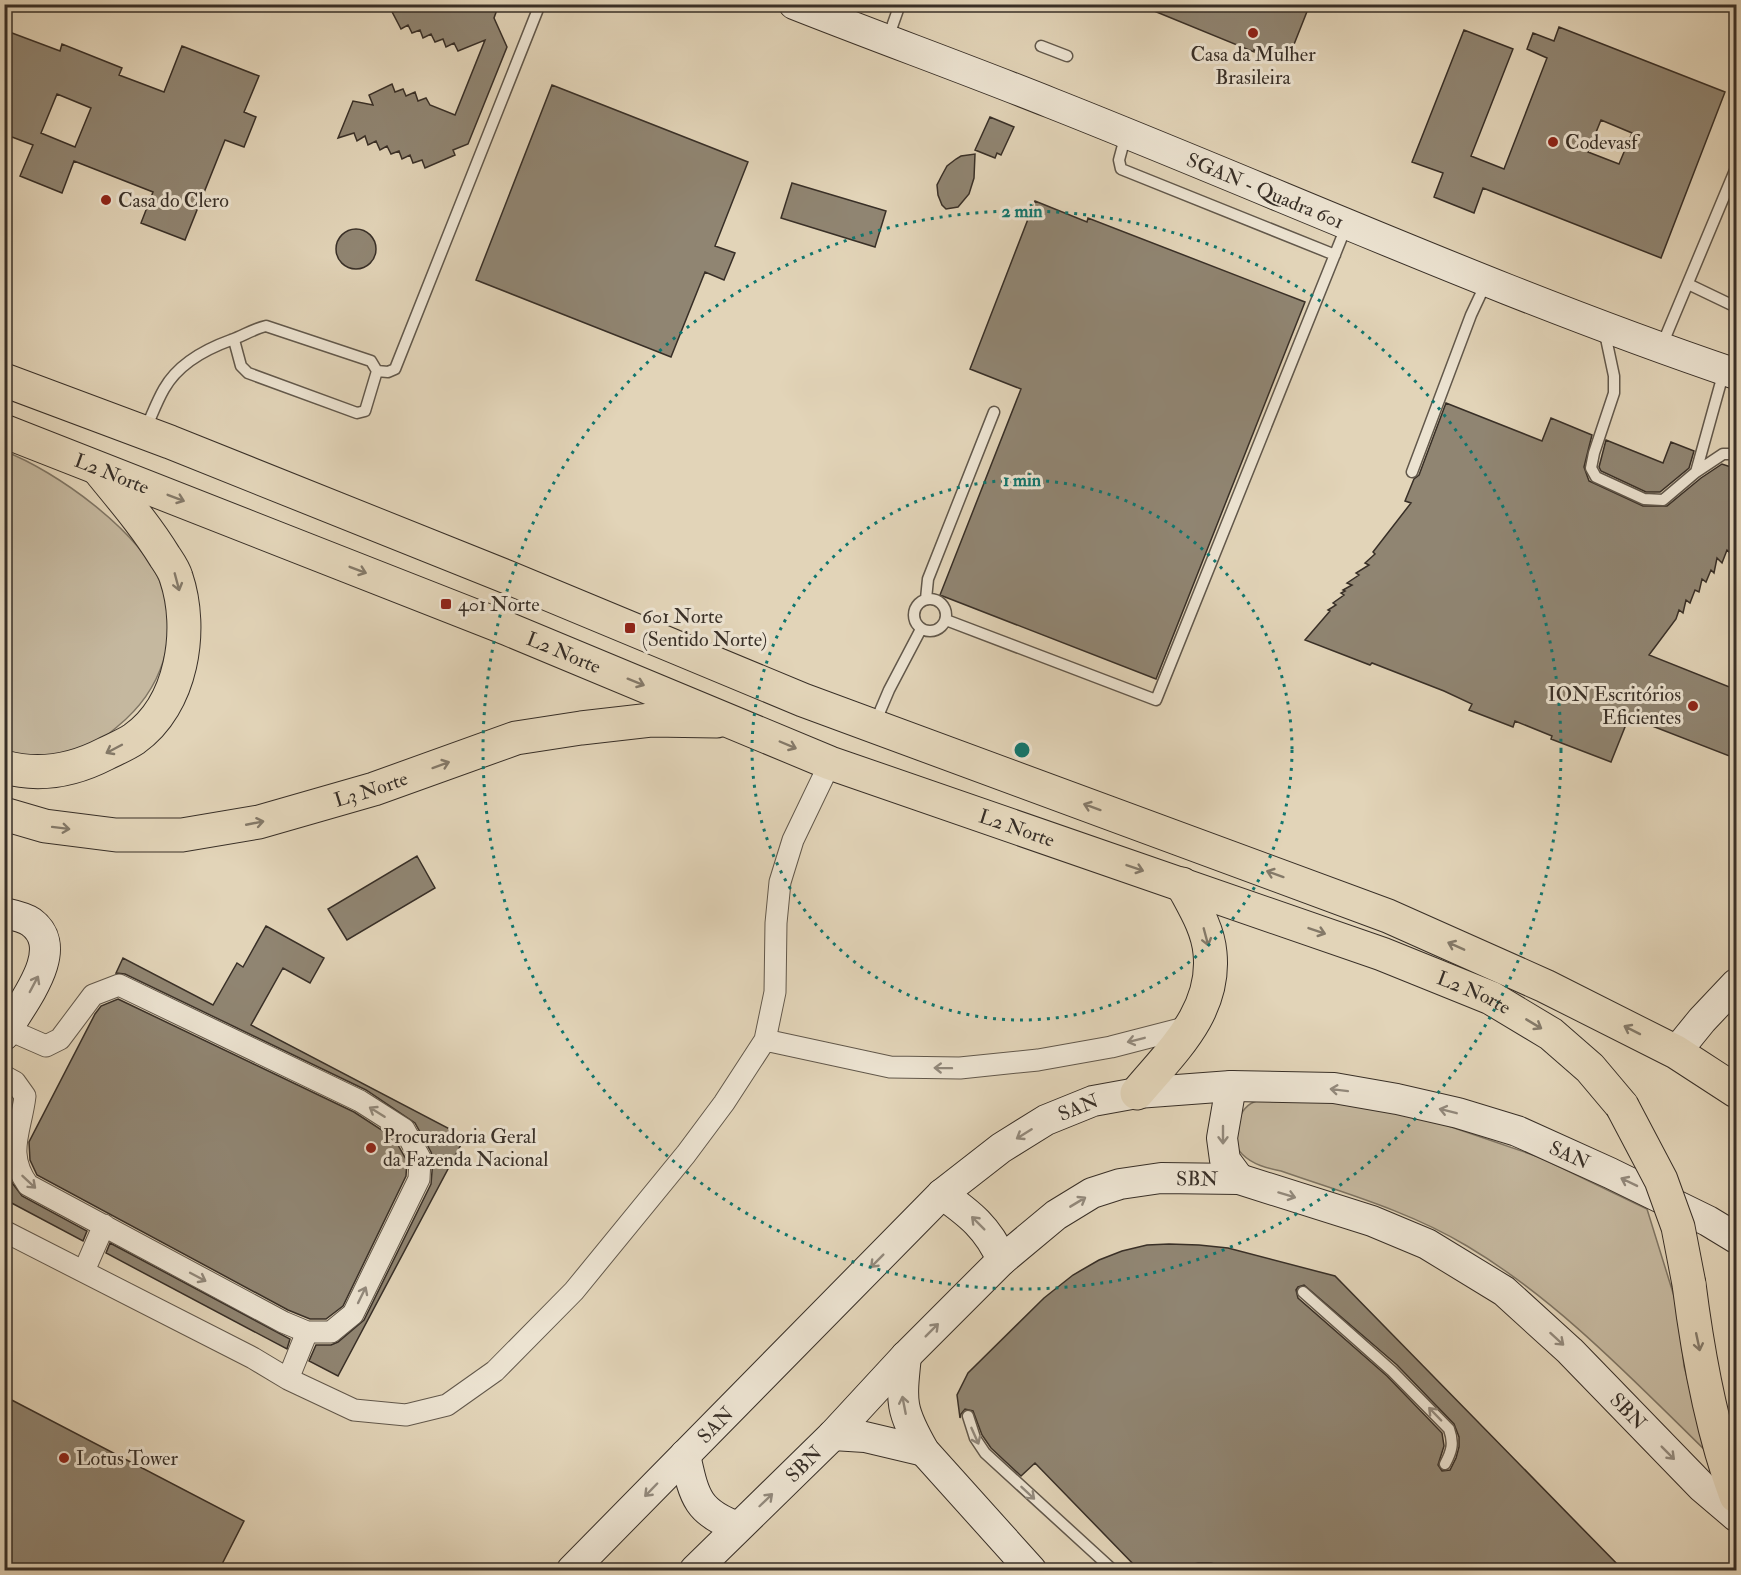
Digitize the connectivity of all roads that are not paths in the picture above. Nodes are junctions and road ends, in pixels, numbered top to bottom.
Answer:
1 (540, 4) edge
2 (794, 4) edge
3 (900, 4) edge
4 (887, 41) junction
5 (1041, 46) dead end
6 (1067, 56) dead end
7 (1126, 134) junction
8 (1737, 168) edge
9 (1347, 225) junction
10 (1335, 255) junction
11 (1487, 281) junction
12 (1688, 284) junction
13 (1735, 302) edge
14 (1603, 325) junction
15 (234, 340) junction
16 (1661, 347) junction
17 (4, 359) edge
18 (377, 371) junction
19 (1731, 372) edge
20 (4, 380) edge
21 (994, 412) dead end
22 (4, 431) edge
23 (158, 435) junction
24 (1737, 454) edge
25 (95, 466) junction
26 (1412, 472) dead end
27 (1696, 472) junction
28 (926, 599) junction
29 (946, 620) junction
30 (921, 629) junction
31 (734, 722) junction
32 (874, 726) junction
33 (830, 763) junction
34 (4, 767) edge
35 (4, 814) edge
36 (1182, 884) junction
37 (4, 913) edge
38 (1737, 984) edge
39 (1193, 1026) junction
40 (6, 1032) edge
41 (765, 1040) junction
42 (1676, 1053) junction
43 (4, 1076) edge
44 (1231, 1086) junction
45 (1737, 1091) edge
46 (1137, 1093) junction
47 (1239, 1179) junction
48 (942, 1194) junction
49 (104, 1225) junction
50 (4, 1231) edge
51 (1737, 1238) edge
52 (1002, 1260) junction
53 (84, 1271) junction
54 (1303, 1292) dead end
55 (307, 1332) junction
56 (906, 1356) junction
57 (288, 1379) junction
58 (968, 1416) dead end
59 (833, 1435) junction
60 (924, 1450) junction
61 (686, 1455) junction
62 (1445, 1464) dead end
63 (1737, 1496) edge
64 (1737, 1516) edge
65 (738, 1527) junction
66 (572, 1570) edge
67 (695, 1570) edge
68 (1030, 1570) edge
69 (1113, 1570) edge

1 - 18 lane
2 - 4 main road, SGAN - Quadra 601
3 - 4 lane
4 - 7 main road, SGAN - Quadra 601
5 - 6 lane
7 - 9 main road, SGAN - Quadra 601
7 - 10 lane
8 - 12 lane
9 - 10 lane
9 - 11 main road, SGAN - Quadra 601
10 - 29 lane
11 - 14 main road, SGAN - Quadra 601
11 - 26 lane
12 - 13 lane
12 - 16 lane
14 - 16 main road, SGAN - Quadra 601
14 - 27 lane
15 - 18 lane
15 - 18 lane
15 - 23 lane
16 - 19 main road, SGAN - Quadra 601
17 - 23 main road
19 - 27 lane
20 - 23 main road, L2 Norte
21 - 28 lane
22 - 25 main road, L2 Norte
23 - 32 main road, L2 Norte
24 - 27 lane
25 -> 31 main road, L2 Norte
25 -> 34 main road
28 - 29 lane
28 - 30 lane
29 - 30 lane
30 - 32 lane
31 -> 33 main road, L2 Norte
35 -> 31 main road, L3 Norte
42 -> 32 main road, L2 Norte
33 -> 36 main road, L2 Norte
33 - 41 street
36 -> 39 main road
36 -> 63 main road, L2 Norte, bridge
40 -> 37 main road
38 - 42 main road
39 -> 41 street
39 - 46 main road
55 -> 40 street
41 - 57 street
42 - 45 main road, L2 Norte
43 -> 49 street
44 - 46 main road, SAN
44 -> 47 main road
51 -> 44 main road, SAN
46 -> 48 main road, SAN
52 -> 47 main road, SBN
47 -> 64 main road, SBN
52 -> 48 main road
48 -> 61 main road, SAN
49 - 53 street
49 -> 55 street
50 - 53 street
56 -> 52 main road, SBN
53 - 57 street
62 -> 54 lane
55 - 57 street
56 - 59 main road, SBN
60 -> 56 main road
58 -> 69 lane
59 - 60 main road
65 -> 59 main road, SBN
60 - 68 main road
61 - 65 main road
61 -> 66 main road, SAN
65 - 67 main road, SBN

